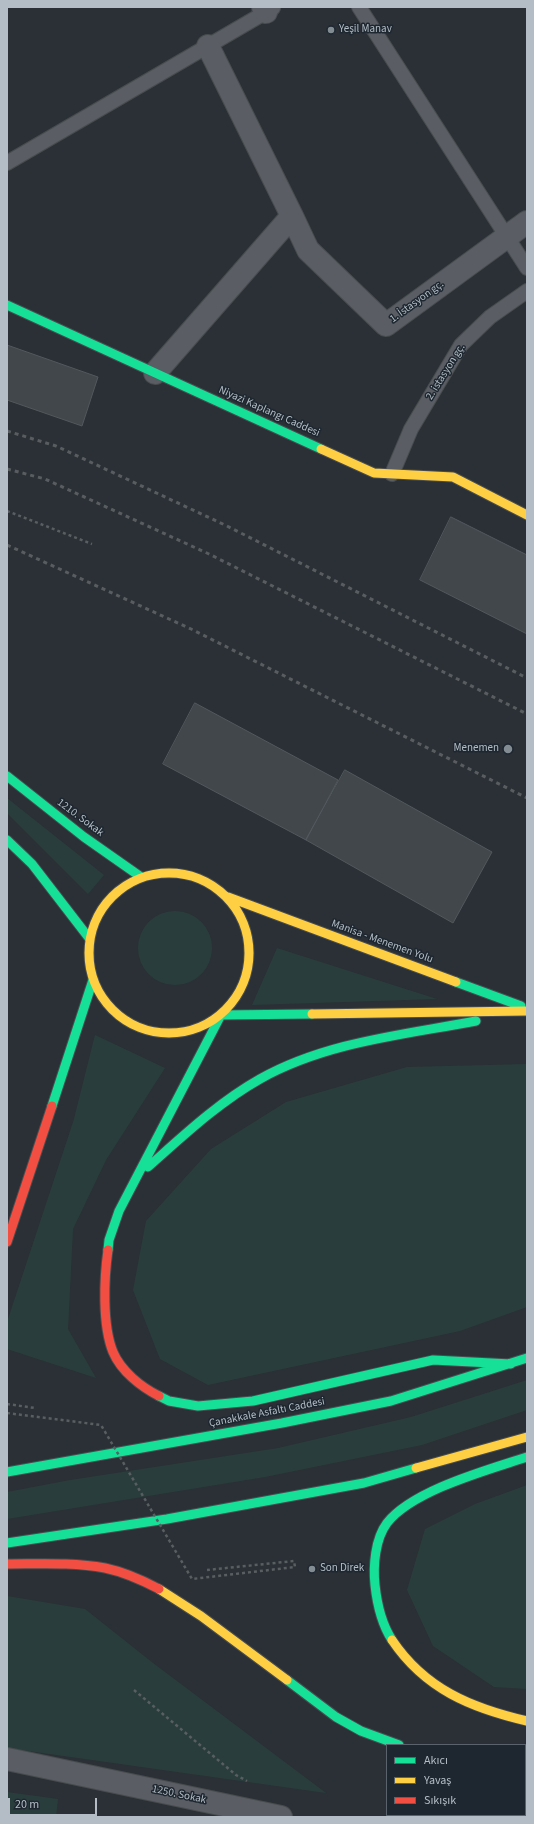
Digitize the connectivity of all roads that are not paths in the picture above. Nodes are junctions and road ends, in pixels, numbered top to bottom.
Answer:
1 (359, 7) edge
2 (268, 9) edge
3 (208, 46) junction
4 (7, 164) edge
5 (292, 216) junction
6 (527, 222) edge
7 (507, 236) junction
8 (527, 268) edge
9 (527, 291) edge
10 (7, 306) edge
11 (155, 373) junction
12 (392, 474) junction
13 (527, 515) edge
14 (7, 776) edge
15 (7, 840) edge
16 (141, 877) junction
17 (228, 897) junction
18 (89, 938) junction
19 (93, 980) junction
20 (527, 1010) edge
21 (221, 1015) junction
22 (138, 1176) junction
23 (7, 1242) edge
24 (527, 1358) edge
25 (511, 1364) junction
26 (527, 1437) edge
27 (527, 1457) edge
28 (7, 1472) edge
29 (7, 1544) edge
30 (7, 1564) edge
31 (527, 1722) edge
32 (396, 1744) edge
33 (7, 1759) edge
34 (281, 1817) edge

1 - 7 lane
2 - 3 lane
3 - 4 lane
3 - 5 street, 1. İstasyon gç.
5 - 7 street, 1. İstasyon gç.
5 - 11 street
6 - 7 street
7 - 8 lane
9 - 12 lane, 2. istasyon gç.
10 - 11 main road, Niyazi Kaplangı Caddesi
11 - 12 main road, Niyazi Kaplangı Caddesi
12 - 13 main road, Niyazi Kaplangı Caddesi
14 - 16 main road, 1210. Sokak
15 - 18 main road
16 - 17 main road, Manisa - Menemen Yolu
16 - 18 main road, Manisa - Menemen Yolu
17 - 20 main road, Manisa - Menemen Yolu
17 - 21 main road, Manisa - Menemen Yolu
18 - 19 main road, Manisa - Menemen Yolu
19 - 21 main road, Manisa - Menemen Yolu
19 - 23 main road
20 - 21 main road
20 - 22 main road
21 - 22 main road
22 - 25 main road
24 - 25 main road, Çanakkale Asfaltı Caddesi
25 - 28 main road, Çanakkale Asfaltı Caddesi
26 - 29 main road
27 - 31 main road
30 - 32 main road
33 - 34 street, 1250. Sokak

